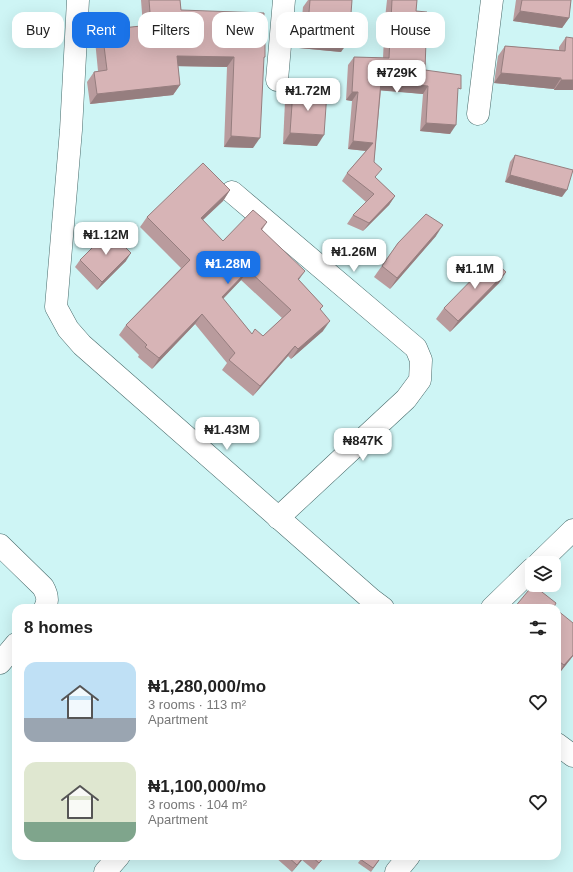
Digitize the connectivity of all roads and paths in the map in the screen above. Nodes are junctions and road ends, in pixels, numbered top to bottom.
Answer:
1 (78, 0) edge
2 (284, 0) edge
3 (492, 0) edge
4 (276, 80) dead end
5 (478, 114) dead end
6 (232, 192) dead end
7 (278, 518) junction
8 (573, 530) edge
9 (0, 546) edge
10 (546, 556) edge
11 (525, 576) edge
12 (46, 604) edge
13 (371, 604) edge
14 (496, 604) edge
15 (12, 649) edge
16 (0, 663) edge
17 (561, 747) edge
18 (573, 756) edge
19 (116, 860) edge
20 (406, 860) edge
21 (105, 872) edge
22 (396, 872) edge

1 - 7 street
2 - 4 street
3 - 5 street
6 - 7 street
7 - 13 street
8 - 10 street
9 - 12 street
11 - 14 street
15 - 16 street
17 - 18 street
19 - 21 street
20 - 22 street

